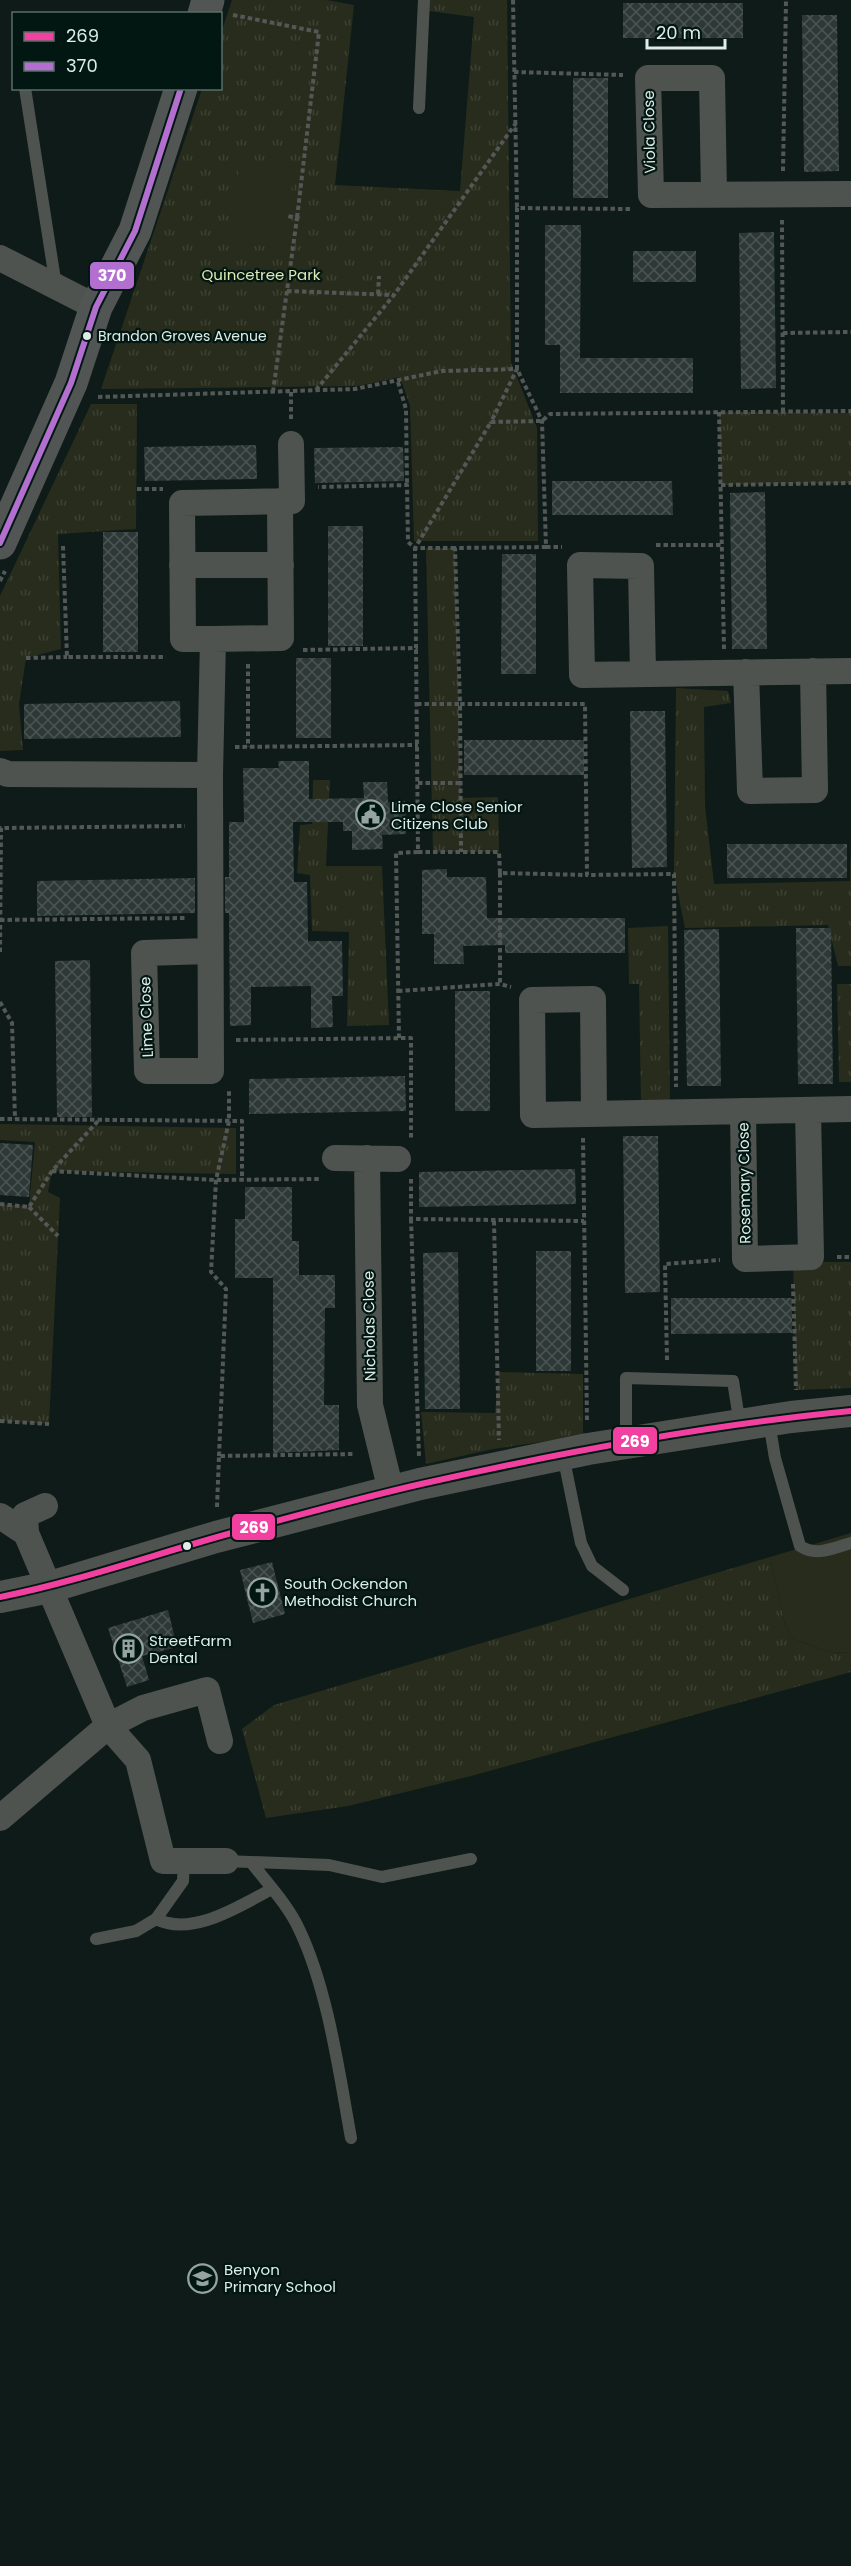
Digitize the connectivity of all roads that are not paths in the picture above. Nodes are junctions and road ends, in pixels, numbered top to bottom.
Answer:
1 (424, 0) edge
2 (25, 90) edge
3 (180, 90) edge
4 (419, 108) dead end
5 (714, 194) junction
6 (851, 194) edge
7 (0, 258) edge
8 (56, 287) junction
9 (96, 307) junction
10 (291, 444) dead end
11 (286, 494) junction
12 (0, 543) edge
13 (182, 565) junction
14 (281, 565) junction
15 (213, 639) junction
16 (813, 671) junction
17 (851, 671) edge
18 (746, 672) junction
19 (643, 674) junction
20 (0, 771) edge
21 (210, 775) junction
22 (209, 951) junction
23 (851, 1109) edge
24 (808, 1110) junction
25 (743, 1111) junction
26 (588, 1114) junction
27 (367, 1158) junction
28 (398, 1159) dead end
29 (332, 1169) road end
30 (851, 1411) edge
31 (768, 1421) junction
32 (626, 1443) junction
33 (575, 1451) junction
34 (406, 1487) junction
35 (45, 1506) dead end
36 (0, 1516) edge
37 (26, 1533) junction
38 (851, 1543) edge
39 (50, 1587) junction
40 (623, 1590) dead end
41 (0, 1597) edge
42 (108, 1726) junction
43 (220, 1741) dead end
44 (0, 1818) edge
45 (471, 1859) dead end
46 (184, 1861) junction
47 (226, 1861) joint
48 (251, 1862) junction
49 (272, 1889) junction
50 (156, 1919) junction
51 (96, 1939) dead end
52 (351, 2138) dead end

1 - 4 lane
2 - 8 lane
3 - 9 main road
5 - 5 street, Viola Close
5 - 6 street, Viola Close
7 - 8 street
8 - 9 street
9 - 12 main road
10 - 11 street
11 - 13 street
11 - 14 street
13 - 14 street
13 - 15 street
14 - 15 street
15 - 21 street, Lime Close
16 - 17 street
16 - 18 street
16 - 18 street
18 - 19 street
19 - 19 street
20 - 21 street
21 - 22 street, Lime Close
22 - 22 street, Lime Close
23 - 24 street, Rosemary Close
24 - 25 street, Rosemary Close
24 - 25 street, Rosemary Close
25 - 26 street, Rosemary Close
26 - 26 street, Rosemary Close
27 - 28 street
27 - 29 street
27 - 34 street, Nicholas Close
30 - 31 street
31 - 32 street
31 - 32 lane
31 - 38 lane
32 - 33 street
33 - 34 street
33 - 40 lane
34 - 39 street
35 - 37 street
36 - 37 street
37 - 39 street
39 - 41 street
39 - 42 street
42 - 43 street
42 - 44 street
42 - 46 street
45 - 48 lane
46 - 47 street
46 - 50 lane
47 - 48 lane
48 - 49 lane
49 - 50 lane
49 - 52 lane
50 - 51 lane

